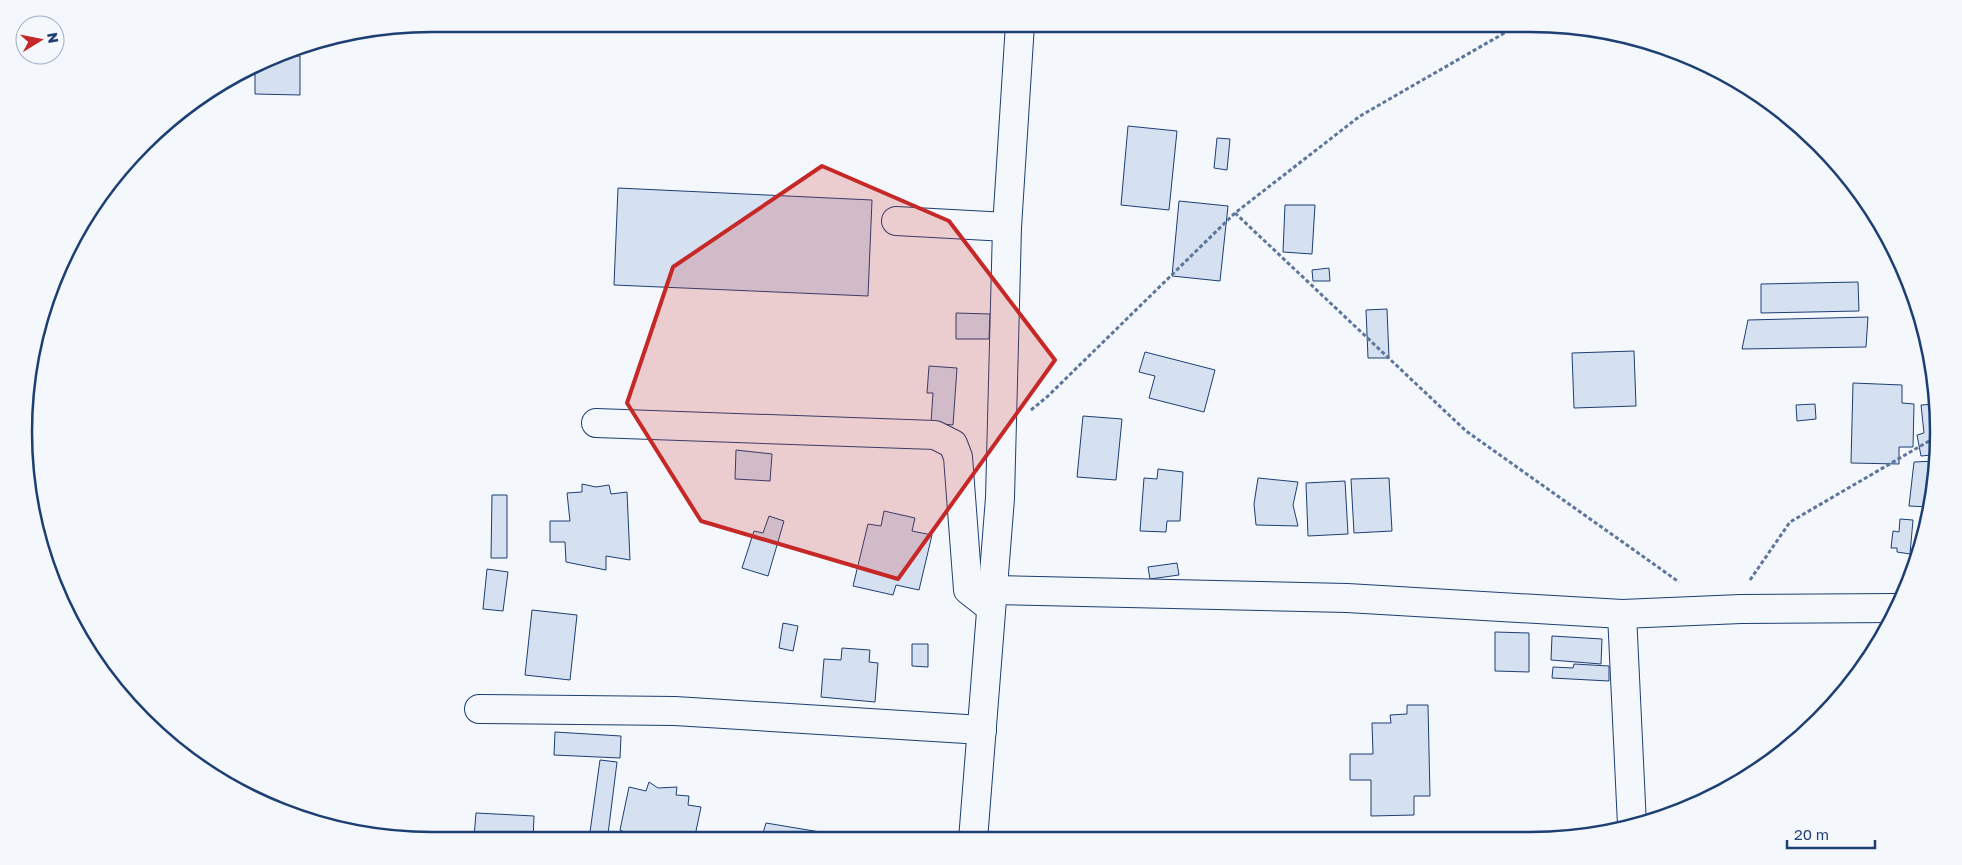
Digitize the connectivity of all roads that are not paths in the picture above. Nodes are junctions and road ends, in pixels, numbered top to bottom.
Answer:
1 (1019, 32) edge
2 (896, 220) dead end
3 (1007, 227) junction
4 (596, 423) dead end
5 (992, 599) junction
6 (1888, 608) edge
7 (1622, 614) junction
8 (479, 710) dead end
9 (982, 730) junction
10 (1632, 819) edge
11 (974, 832) edge

1 - 3 street
2 - 3 street
3 - 5 street
4 - 5 street
5 - 7 street
5 - 9 street
6 - 7 street
7 - 10 street
8 - 9 street
9 - 11 street

